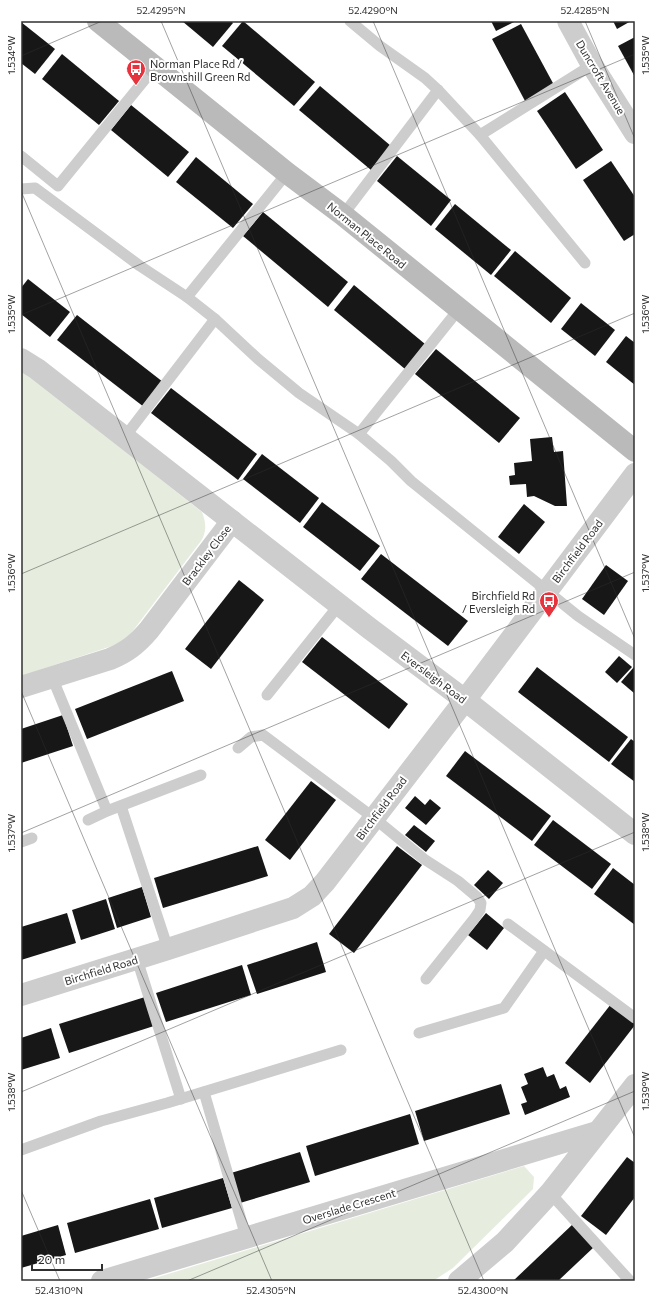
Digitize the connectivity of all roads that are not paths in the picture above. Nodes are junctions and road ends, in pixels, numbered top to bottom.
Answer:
1 (98, 21) edge
2 (350, 21) edge
3 (568, 21) edge
4 (592, 65) junction
5 (155, 67) junction
6 (438, 90) junction
7 (635, 133) edge
8 (480, 135) junction
9 (21, 156) edge
10 (287, 173) junction
11 (21, 189) edge
12 (342, 215) junction
13 (585, 263) dead end
14 (187, 297) junction
15 (459, 309) junction
16 (215, 319) junction
17 (21, 359) edge
18 (359, 434) junction
19 (124, 438) junction
20 (635, 451) edge
21 (635, 474) edge
22 (232, 521) junction
23 (546, 592) junction
24 (339, 605) junction
25 (635, 655) edge
26 (52, 677) junction
27 (21, 687) edge
28 (267, 695) dead end
29 (465, 700) junction
30 (238, 748) dead end
31 (201, 775) dead end
32 (121, 806) junction
33 (107, 811) junction
34 (374, 818) junction
35 (88, 820) dead end
36 (635, 834) edge
37 (32, 838) dead end
38 (21, 842) edge
39 (508, 924) dead end
40 (168, 950) junction
41 (544, 951) junction
42 (137, 959) junction
43 (426, 980) dead end
44 (21, 995) edge
45 (635, 1018) edge
46 (419, 1033) dead end
47 (341, 1050) dead end
48 (635, 1085) edge
49 (204, 1092) junction
50 (181, 1099) junction
51 (597, 1132) junction
52 (21, 1150) edge
53 (550, 1193) junction
54 (246, 1237) junction
55 (102, 1281) edge
56 (459, 1281) edge
57 (630, 1281) edge

1 - 5 street, Norman Place Road
2 - 6 lane
3 - 4 street, Duncroft Avenue
4 - 7 street, Duncroft Avenue
4 - 8 lane
5 - 9 lane
5 - 10 street, Norman Place Road
6 - 8 lane
6 - 12 lane
8 - 13 lane
10 - 12 street, Norman Place Road
10 - 14 lane
11 - 14 lane
12 - 15 street, Norman Place Road
14 - 16 lane
15 - 18 lane
15 - 20 street, Norman Place Road
16 - 18 lane
16 - 19 lane
17 - 19 street, Brackley Close
18 - 23 lane
19 - 22 street, Brackley Close
21 - 23 street, Birchfield Road
22 - 24 street, Eversleigh Road
22 - 26 street, Brackley Close
23 - 25 lane
23 - 29 street, Birchfield Road
24 - 28 lane
24 - 29 street, Eversleigh Road
26 - 27 street, Brackley Close
26 - 33 lane
29 - 34 street, Birchfield Road
29 - 36 street, Eversleigh Road
30 - 34 lane
31 - 32 lane
32 - 33 lane
32 - 40 lane
33 - 35 lane
34 - 40 street, Birchfield Road
34 - 43 lane
37 - 38 lane
39 - 41 lane
40 - 42 street, Birchfield Road
41 - 45 lane
41 - 46 lane
42 - 44 street, Birchfield Road
42 - 50 lane
47 - 49 lane
48 - 51 street
49 - 50 lane
49 - 54 lane
50 - 52 lane
51 - 53 street
51 - 54 street, Overslade Crescent
53 - 56 street
53 - 57 lane
54 - 55 street, Overslade Crescent

